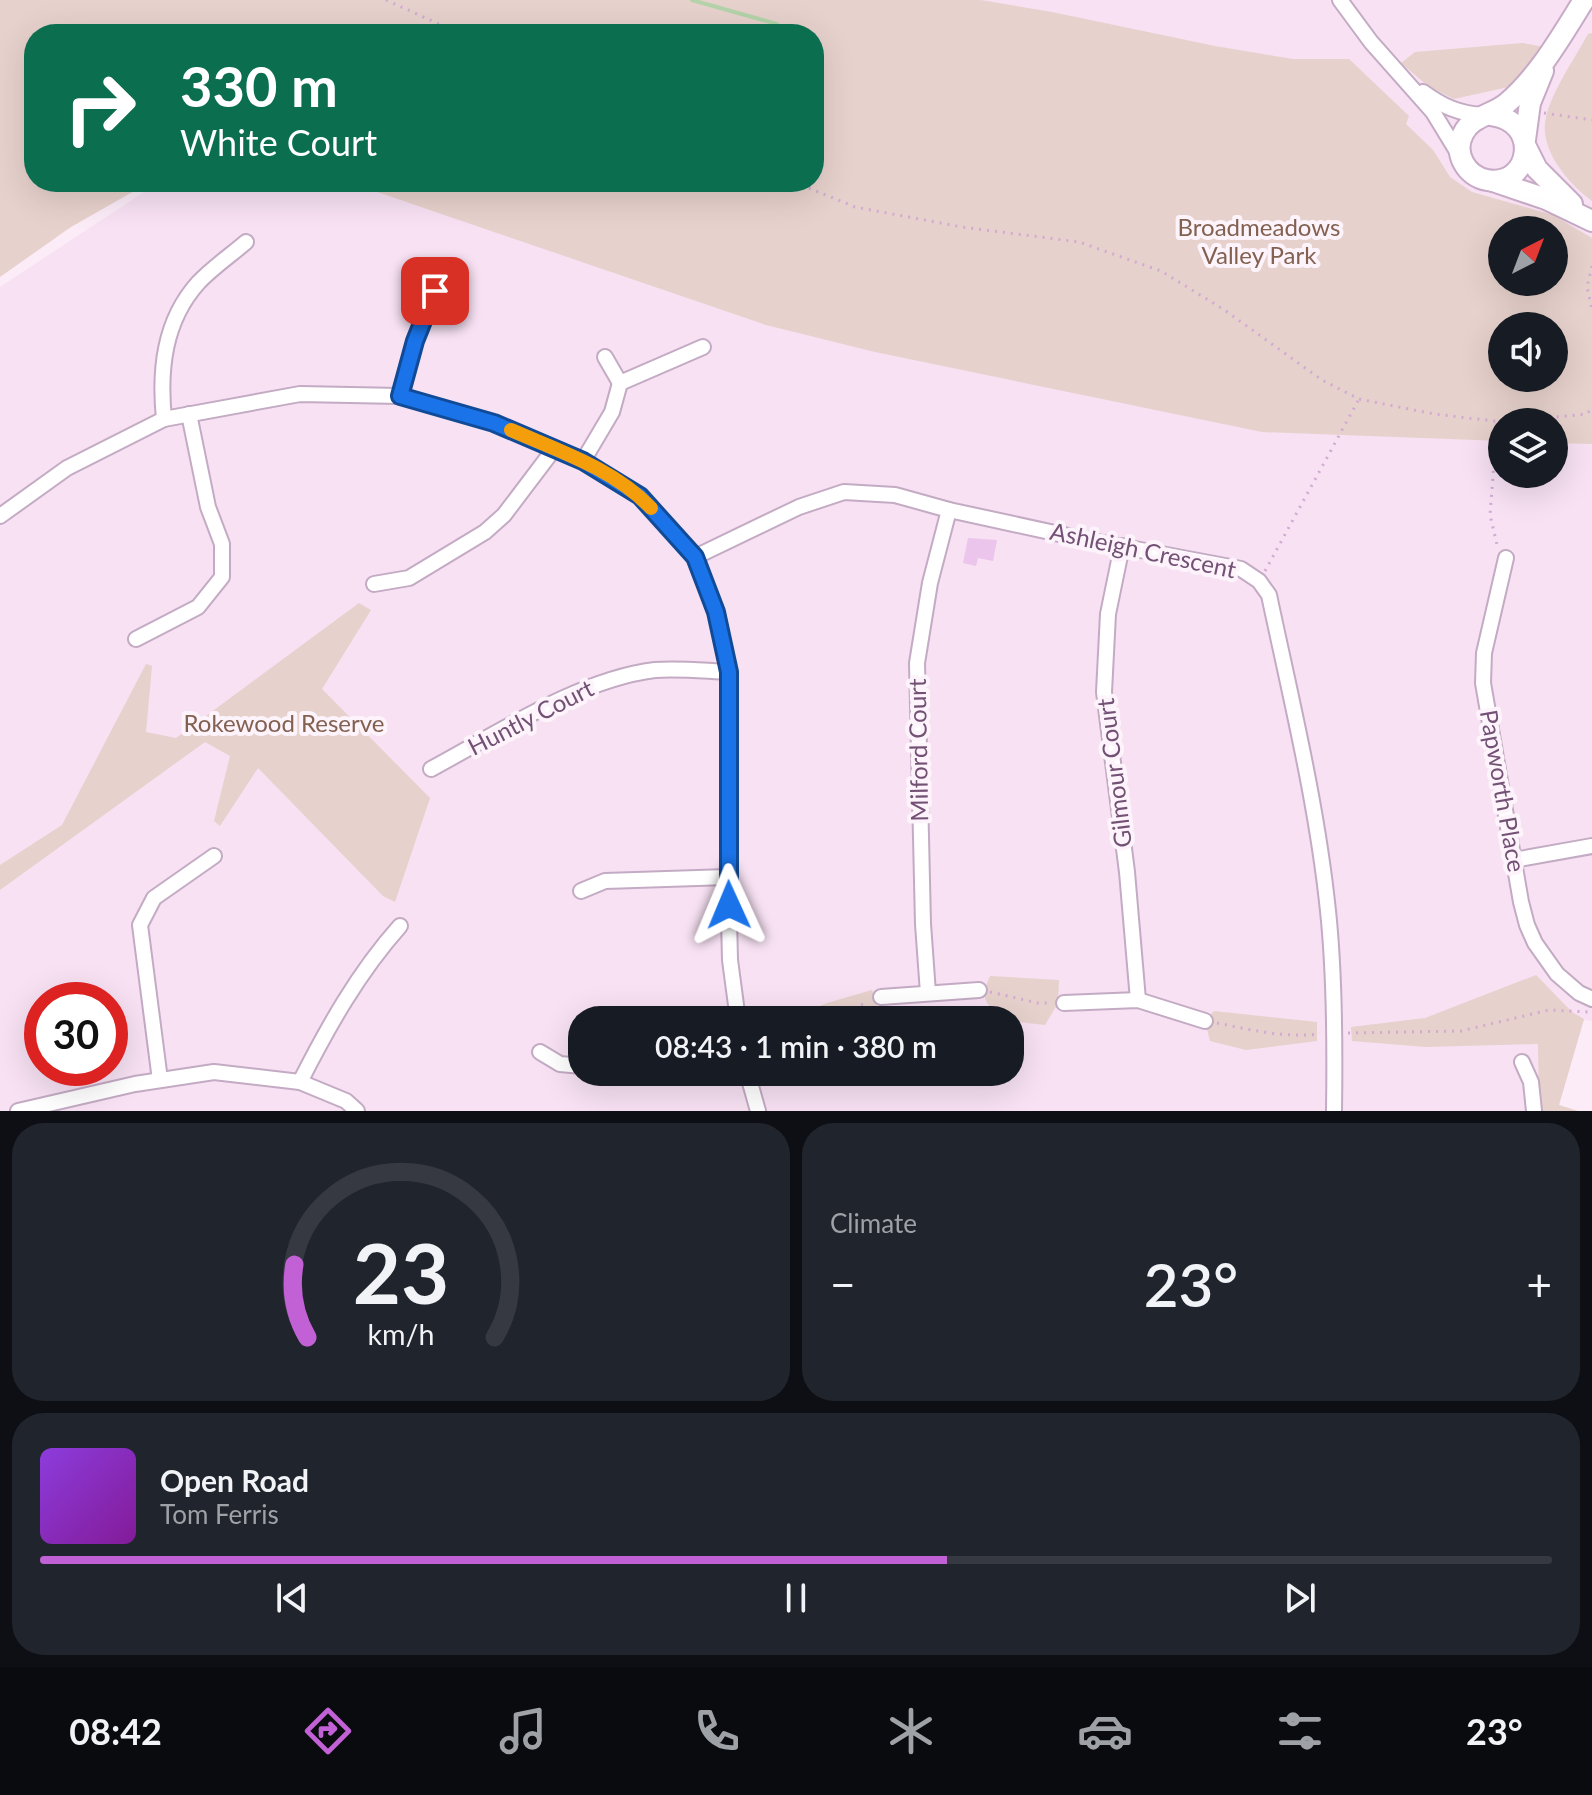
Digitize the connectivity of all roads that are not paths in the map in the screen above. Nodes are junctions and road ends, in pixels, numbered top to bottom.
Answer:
1 (1340, 0) edge
2 (1584, 0) edge
3 (1550, 53) junction
4 (1406, 80) junction
5 (1489, 115) junction
6 (1525, 144) junction
7 (1460, 157) junction
8 (1493, 181) junction
9 (1590, 219) edge
10 (246, 242) dead end
11 (435, 291) dead end
12 (703, 347) dead end
13 (605, 357) dead end
14 (620, 383) junction
15 (400, 396) junction
16 (189, 414) junction
17 (164, 419) junction
18 (554, 449) junction
19 (583, 461) junction
20 (949, 510) junction
21 (0, 516) edge
22 (1122, 546) junction
23 (1508, 554) road end
24 (695, 557) junction
25 (374, 584) dead end
26 (136, 639) dead end
27 (729, 672) junction
28 (431, 769) dead end
29 (1592, 846) edge
30 (214, 856) dead end
31 (1514, 860) junction
32 (728, 877) junction
33 (581, 891) dead end
34 (400, 926) dead end
35 (979, 990) road end
36 (928, 993) junction
37 (881, 997) road end
38 (1592, 999) edge
39 (1138, 1000) junction
40 (1064, 1003) road end
41 (736, 1006) edge
42 (1205, 1021) road end
43 (540, 1052) dead end
44 (1522, 1062) dead end
45 (568, 1065) edge
46 (160, 1080) junction
47 (300, 1082) junction
48 (751, 1086) edge
49 (18, 1111) edge
50 (357, 1111) edge
51 (758, 1111) edge
52 (1334, 1111) edge
53 (1534, 1111) edge

1 - 4 street
2 - 3 street
3 - 5 street
3 - 6 street
4 - 5 street
4 - 7 street
5 - 6 street
5 - 7 street
6 - 8 street
6 - 9 street
7 - 8 street
8 - 9 street
10 - 17 street
11 - 15 street
12 - 14 street
13 - 14 street
14 - 19 street
15 - 16 street
15 - 18 street
16 - 17 street
16 - 26 street
17 - 21 street
18 - 19 street
18 - 25 street
19 - 24 street
20 - 22 street, Ashleigh Crescent
20 - 24 street, Ashleigh Crescent
20 - 36 street, Milford Court
22 - 39 street, Gilmour Court
22 - 52 street, Ashleigh Crescent
23 - 31 street, Papworth Place
24 - 27 street
27 - 28 street, Huntly Court
27 - 32 street
29 - 31 street
30 - 46 street
31 - 38 street, Papworth Place
32 - 33 street
32 - 41 street
34 - 47 street
35 - 36 street
36 - 37 street
39 - 40 street
39 - 42 street
43 - 45 street
44 - 53 street
46 - 47 street
46 - 49 street
47 - 50 street
48 - 51 street

